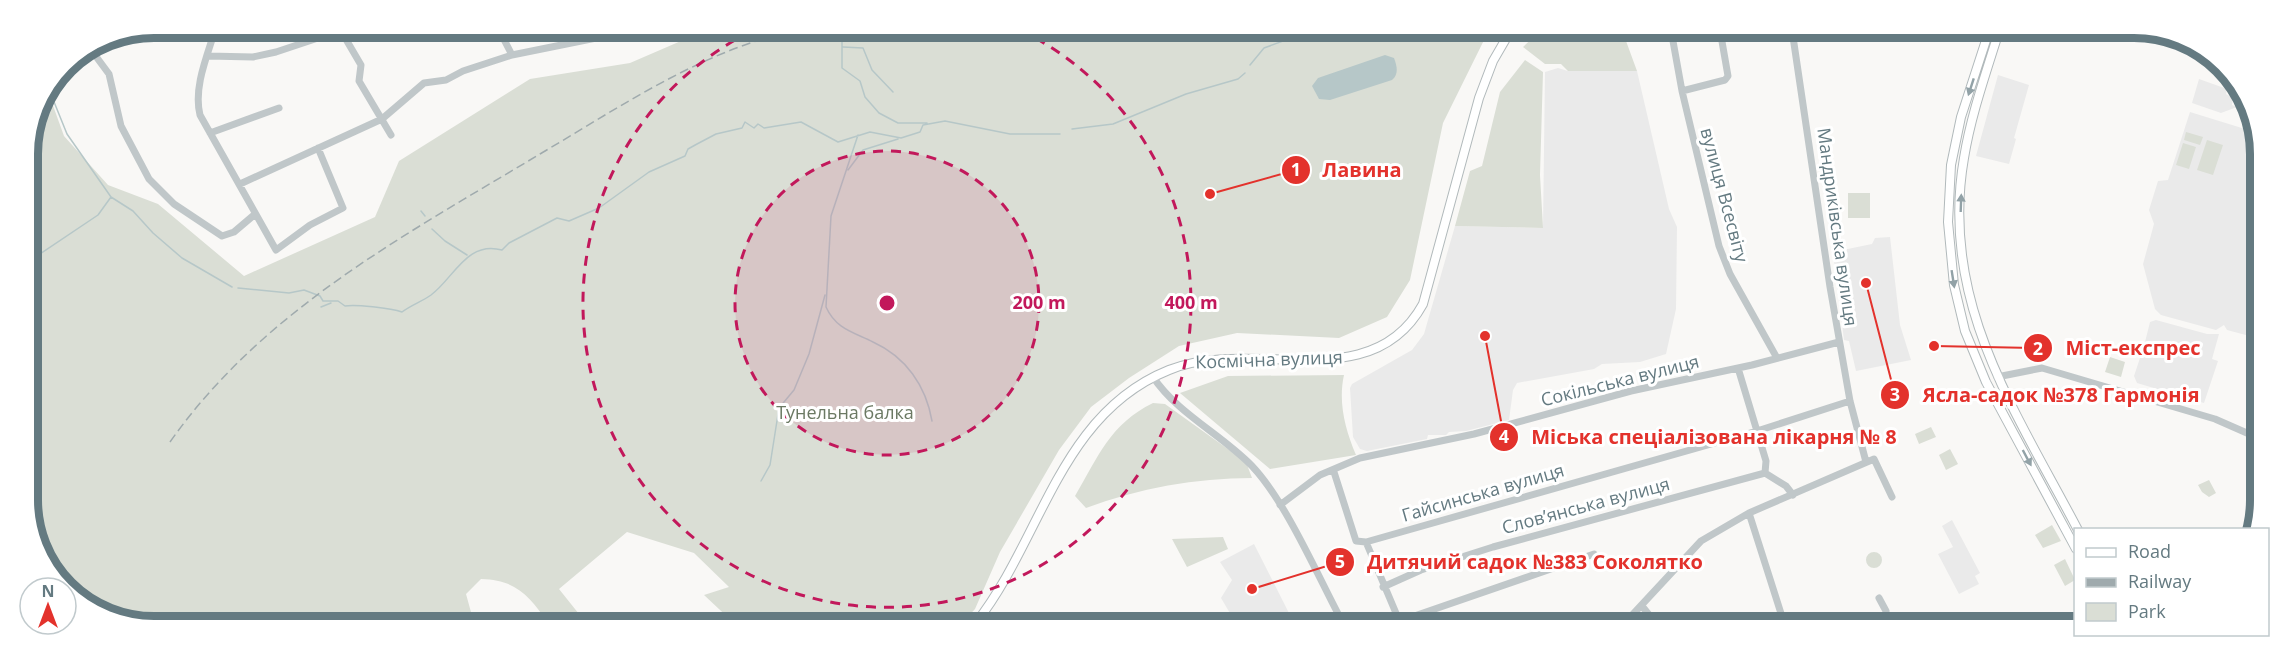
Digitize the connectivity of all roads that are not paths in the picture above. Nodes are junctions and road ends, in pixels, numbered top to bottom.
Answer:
1 (213, 38) edge
2 (318, 38) edge
3 (345, 38) edge
4 (505, 38) edge
5 (596, 38) edge
6 (1506, 38) edge
7 (1672, 38) edge
8 (1721, 38) edge
9 (1793, 38) edge
10 (1987, 38) edge
11 (1997, 38) edge
12 (94, 54) edge
13 (515, 54) junction
14 (207, 56) junction
15 (1682, 91) junction
16 (279, 108) dead end
17 (382, 119) junction
18 (210, 133) junction
19 (391, 135) dead end
20 (318, 148) junction
21 (240, 184) junction
22 (254, 215) junction
23 (1839, 342) junction
24 (1777, 358) junction
25 (1738, 368) junction
26 (1153, 377) junction
27 (1997, 377) junction
28 (1850, 401) junction
29 (1757, 431) junction
30 (2250, 434) edge
31 (1866, 462) junction
32 (1334, 472) junction
33 (1765, 473) junction
34 (1793, 495) junction
35 (1892, 497) dead end
36 (1280, 505) junction
37 (1749, 513) junction
38 (2077, 528) edge
39 (1366, 542) junction
40 (2074, 545) edge
41 (1594, 554) dead end
42 (1383, 587) junction
43 (1879, 598) dead end
44 (1642, 606) junction
45 (1886, 611) dead end
46 (980, 616) edge
47 (1339, 616) edge
48 (1397, 616) edge
49 (1420, 616) edge
50 (1632, 616) edge
51 (1650, 616) edge
52 (1782, 616) edge

1 - 14 street
2 - 14 street
3 - 17 street
4 - 13 street
5 - 13 street
6 - 26 main road, Космічна вулиця
7 - 15 street, вулиця Всесвіту
8 - 15 street
9 - 23 street, Мандриківська вулиця
10 -> 40 main road
27 -> 11 main road
12 - 22 street
13 - 17 street
14 - 18 street
15 - 24 street, вулиця Всесвіту
16 - 18 street
17 - 19 street
17 - 20 street
18 - 21 street
20 - 21 street
20 - 22 street
21 - 22 street
23 - 24 street, Сокільська вулиця
23 - 28 street, Мандриківська вулиця
24 - 25 street, Сокільська вулиця
25 - 29 street
25 - 32 street, Сокільська вулиця
26 - 36 street
26 - 46 main road, Космічна вулиця
27 - 30 street
27 - 38 main road
28 - 29 street, Гайсинська вулиця
28 - 31 street, Мандриківська вулиця
29 - 33 street
29 - 39 street, Гайсинська вулиця
31 - 34 street
31 - 35 street
32 - 36 street, Сокільська вулиця
32 - 39 street
33 - 34 street
33 - 42 street, Словʼянська вулиця
34 - 37 street
36 - 47 street
37 - 44 street
37 - 52 street
39 - 42 street
41 - 49 street
42 - 48 street
43 - 45 street
44 - 50 street
44 - 51 street

